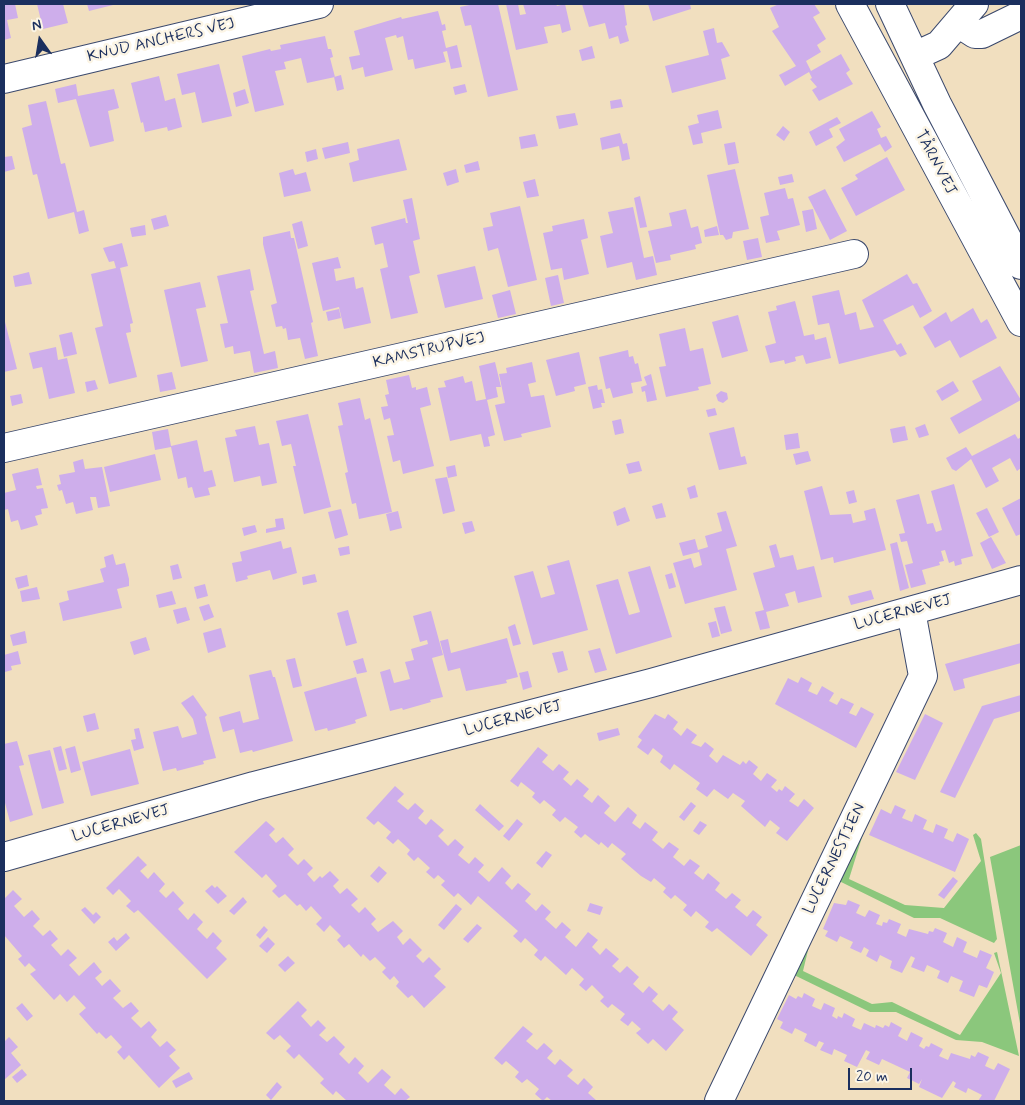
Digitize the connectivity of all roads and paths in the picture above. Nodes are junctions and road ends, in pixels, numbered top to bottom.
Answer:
1 (319, 4) edge
2 (850, 4) edge
3 (890, 4) edge
4 (966, 13) edge
5 (1021, 15) edge
6 (915, 56) junction
7 (4, 78) edge
8 (854, 254) dead end
9 (1021, 265) edge
10 (1021, 322) edge
11 (4, 448) edge
12 (1021, 580) edge
13 (911, 611) junction
14 (4, 857) edge
15 (719, 1101) edge

1 - 7 street, KNUD ANCHERS VEJ
2 - 10 street, TÅRNVEJ
3 - 6 street, TÅRNVEJ
4 - 5 street
4 - 6 street
6 - 9 street, TÅRNVEJ
8 - 11 street, KAMSTRUPVEJ
12 - 13 street, LUCERNEVEJ
13 - 14 street, LUCERNEVEJ
13 - 15 street, LUCERNESTIEN

